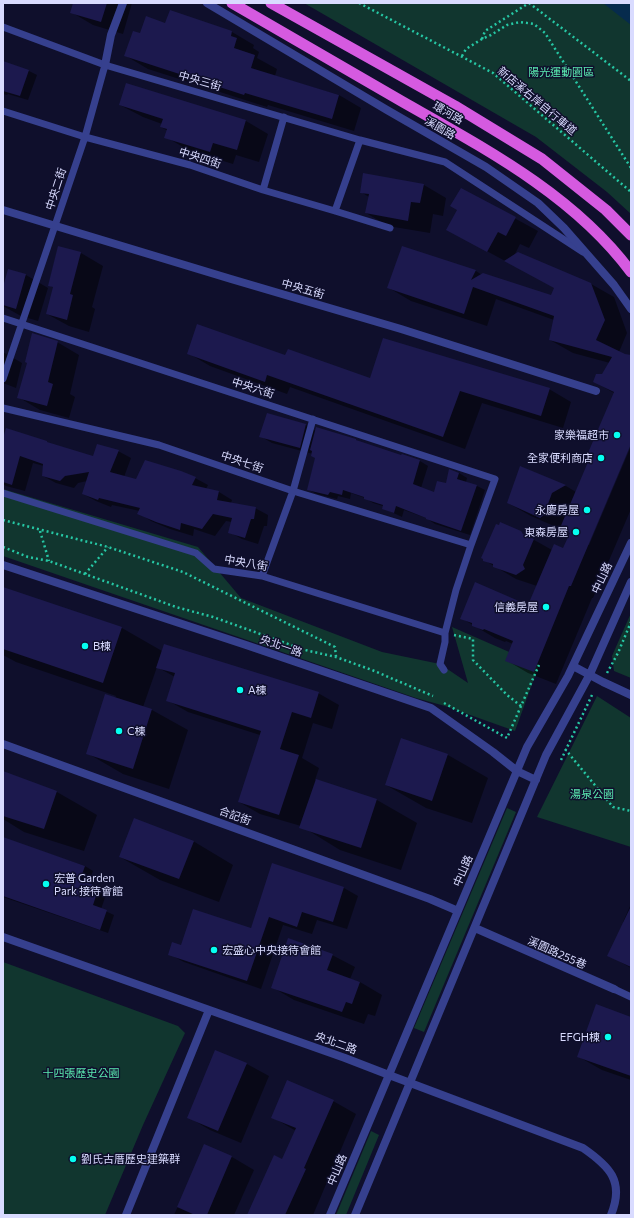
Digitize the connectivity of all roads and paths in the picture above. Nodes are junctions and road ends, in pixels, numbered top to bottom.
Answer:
1 (123, 3) edge
2 (208, 3) edge
3 (232, 3) edge
4 (271, 3) edge
5 (359, 3) edge
6 (529, 3) edge
7 (3, 27) edge
8 (482, 39) junction
9 (462, 56) junction
10 (105, 65) junction
11 (631, 81) edge
12 (3, 111) edge
13 (284, 117) junction
14 (84, 137) junction
15 (360, 140) junction
16 (631, 168) edge
17 (263, 190) junction
18 (631, 192) edge
19 (3, 210) edge
20 (336, 211) junction
21 (55, 225) junction
22 (390, 228) dead end
23 (631, 235) edge
24 (586, 254) junction
25 (631, 272) edge
26 (631, 309) edge
27 (3, 318) edge
28 (21, 324) junction
29 (3, 379) edge
30 (596, 391) dead end
31 (3, 408) edge
32 (313, 419) junction
33 (293, 491) junction
34 (3, 493) edge
35 (3, 520) edge
36 (40, 530) junction
37 (631, 543) edge
38 (471, 545) junction
39 (3, 547) edge
40 (108, 547) junction
41 (50, 561) junction
42 (3, 565) edge
43 (85, 574) junction
44 (262, 576) junction
45 (631, 582) edge
46 (445, 633) junction
47 (336, 657) junction
48 (539, 665) dead end
49 (573, 666) junction
50 (444, 670) dead end
51 (590, 674) junction
52 (631, 695) edge
53 (434, 697) dead end
54 (440, 700) dead end
55 (521, 706) junction
56 (3, 744) edge
57 (565, 749) dead end
58 (517, 771) junction
59 (536, 780) junction
60 (631, 811) edge
61 (458, 911) junction
62 (475, 928) junction
63 (3, 937) edge
64 (614, 990) joint
65 (631, 997) edge
66 (209, 1010) junction
67 (389, 1075) junction
68 (410, 1083) junction
69 (126, 1215) edge
70 (330, 1215) edge
71 (355, 1215) edge
72 (611, 1215) edge

1 - 10 street, 中央二街
2 - 24 street, 溪園路
3 - 25 highway, 環河路
4 - 23 highway, 環河路
5 - 9 path, 新店溪右岸自行車道
6 - 8 path
6 - 11 path
7 - 10 lane, 中央三街
8 - 9 path
8 - 16 path
9 - 18 path, 新店溪右岸自行車道
10 - 13 lane, 中央三街
10 - 14 lane, 中央二街
12 - 14 lane, 中央四街
13 - 15 lane, 中央三街
13 - 17 lane
14 - 17 lane, 中央四街
14 - 21 lane, 中央二街
15 - 20 lane
15 - 24 lane, 中央三街
17 - 20 lane, 中央四街
19 - 21 street, 中央五街
20 - 22 lane, 中央四街
21 - 28 lane, 中央二街
21 - 30 street, 中央五街
24 - 26 street, 溪園路
27 - 28 lane, 中央六街
28 - 29 lane, 中央二街
28 - 32 lane, 中央六街
31 - 33 lane, 中央七街
32 - 33 lane
32 - 38 lane, 中央六街
33 - 38 lane, 中央七街
33 - 44 lane
34 - 44 lane, 中央八街
35 - 36 path
36 - 40 path
36 - 41 path
37 - 49 street, 中山路
38 - 46 lane
39 - 41 path
40 - 43 path
40 - 47 path
41 - 43 path
42 - 58 street, 央北一路
43 - 47 path
44 - 46 lane, 中央八街
45 - 51 street
46 - 50 lane
46 - 55 path
47 - 53 path
48 - 55 path
49 - 51 street
49 - 58 street, 中山路
51 - 52 street
51 - 59 street
54 - 55 path
56 - 61 street, 合記街
57 - 60 path
58 - 59 street, 央北一路
58 - 61 street, 中山路
59 - 62 street
61 - 67 street, 中山路
62 - 64 street, 溪園路255巷
62 - 68 street
63 - 66 street, 央北二路
64 - 65 lane, 溪園路255巷
66 - 67 street, 央北二路
66 - 69 street
67 - 68 street, 央北二路
67 - 70 street, 中山路
68 - 71 street
68 - 72 street, 央北二路

